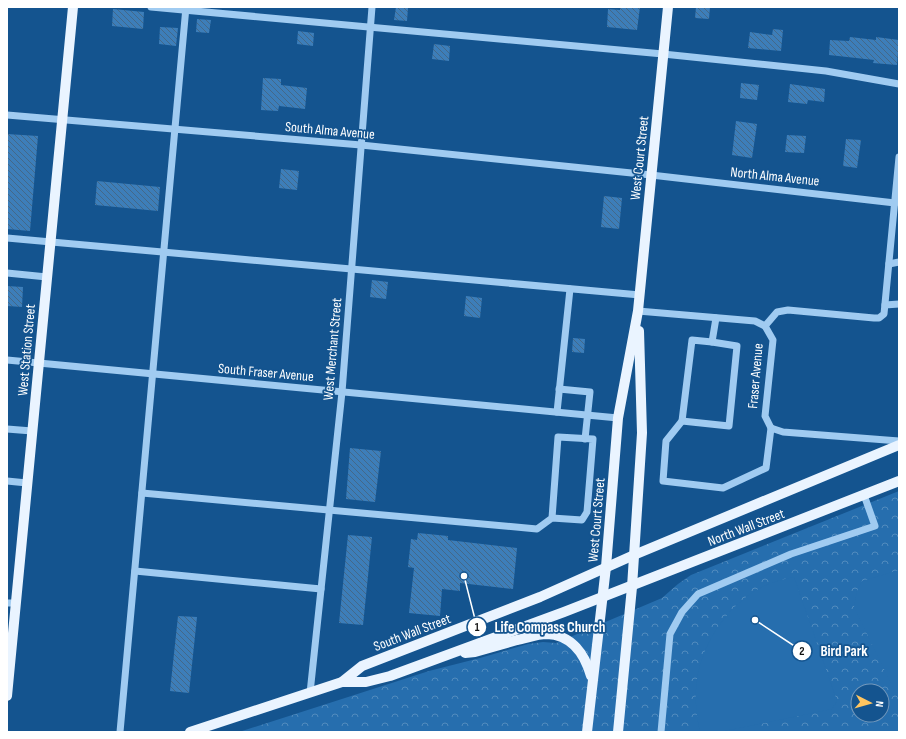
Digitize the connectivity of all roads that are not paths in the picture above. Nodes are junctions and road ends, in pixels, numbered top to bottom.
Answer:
1 (73, 7) edge
2 (151, 7) edge
3 (372, 7) edge
4 (668, 7) edge
5 (186, 9) edge
6 (371, 27) junction
7 (663, 54) junction
8 (899, 84) edge
9 (7, 115) edge
10 (62, 120) junction
11 (175, 130) junction
12 (361, 145) junction
13 (899, 157) edge
14 (651, 175) junction
15 (895, 203) junction
16 (7, 238) edge
17 (51, 243) junction
18 (164, 252) junction
19 (899, 262) edge
20 (890, 264) junction
21 (351, 269) junction
22 (7, 273) edge
23 (47, 277) junction
24 (570, 289) junction
25 (640, 295) junction
26 (899, 304) edge
27 (885, 305) junction
28 (638, 311) junction
29 (716, 318) junction
30 (765, 326) junction
31 (712, 342) junction
32 (7, 360) edge
33 (39, 363) junction
34 (153, 374) junction
35 (559, 389) junction
36 (342, 392) junction
37 (557, 412) junction
38 (588, 415) junction
39 (618, 418) junction
40 (682, 421) junction
41 (7, 428) edge
42 (771, 428) junction
43 (32, 431) junction
44 (585, 439) junction
45 (899, 441) edge
46 (899, 445) edge
47 (7, 481) edge
48 (899, 481) edge
49 (28, 483) junction
50 (142, 493) junction
51 (864, 495) junction
52 (329, 510) junction
53 (552, 518) junction
54 (634, 555) junction
55 (606, 567) junction
56 (134, 571) junction
57 (632, 587) junction
58 (321, 589) junction
59 (602, 598) junction
60 (11, 603) edge
61 (444, 656) junction
62 (342, 682) junction
63 (592, 683) junction
64 (310, 693) junction
65 (7, 696) edge
66 (120, 732) edge
67 (190, 732) edge
68 (587, 732) edge
69 (618, 732) edge
70 (661, 732) edge

1 - 10 main road, West Station Street
2 - 5 street
3 - 6 street, West Merchant Street
4 - 7 main road, West Court Street
5 - 6 street
5 - 11 street
6 - 7 street
6 - 12 street, West Merchant Street
7 - 8 street
7 - 14 main road, West Court Street
9 - 10 street, South Alma Avenue
10 - 11 street, South Alma Avenue
10 - 17 main road, West Station Street
11 - 12 street, South Alma Avenue
11 - 18 street
12 - 14 street, South Alma Avenue
12 - 21 street, West Merchant Street
13 - 15 street
14 - 15 street, North Alma Avenue
14 - 25 main road, West Court Street
15 - 20 street
16 - 17 street
17 - 18 street
17 - 23 main road, West Station Street
18 - 21 street
18 - 34 street
19 - 20 street
20 - 27 street
21 - 24 street
21 - 36 street, West Merchant Street
22 - 23 street
23 - 33 main road, West Station Street
24 - 25 street
24 - 35 street
25 - 28 main road, West Court Street
26 - 27 street
27 - 30 street
28 - 29 street, Fraser Avenue
28 - 39 main road, West Court Street
28 - 54 main road, West Court Street
29 - 30 street, Fraser Avenue
29 - 31 street
30 - 42 street, Fraser Avenue
31 - 40 street
31 - 40 street
32 - 33 street, South Fraser Avenue
33 - 34 street, South Fraser Avenue
33 - 43 main road, West Station Street
34 - 36 street, South Fraser Avenue
34 - 50 street
35 - 37 street
35 - 38 street
36 - 37 street, South Fraser Avenue
36 - 52 street, West Merchant Street
37 - 38 street, South Fraser Avenue
38 - 39 street, South Fraser Avenue
38 - 44 street
39 - 55 main road, West Court Street
40 - 42 street
41 - 43 street
42 - 45 street
43 - 49 main road, West Station Street
44 - 53 street
44 - 53 street
46 - 54 main road, North Wall Street
47 - 49 street
48 - 51 main road, North Wall Street
49 - 60 main road, West Station Street
50 - 52 street
50 - 56 street
51 - 57 main road, North Wall Street
51 - 70 street
52 - 53 street
52 - 58 street, West Merchant Street
54 - 55 main road, North Wall Street
54 - 57 main road, West Court Street
55 - 59 main road, West Court Street
55 - 62 main road, South Wall Street
56 - 58 street
56 - 66 street
57 - 59 main road, North Wall Street
57 - 69 main road, West Court Street
58 - 64 street, West Merchant Street
59 - 61 main road, South Wall Street
59 - 63 main road, West Court Street
60 - 65 main road, West Station Street
61 - 62 main road, South Wall Street
61 - 63 main road
62 - 64 main road, South Wall Street
63 - 68 main road, West Court Street
64 - 67 main road, South Wall Street

